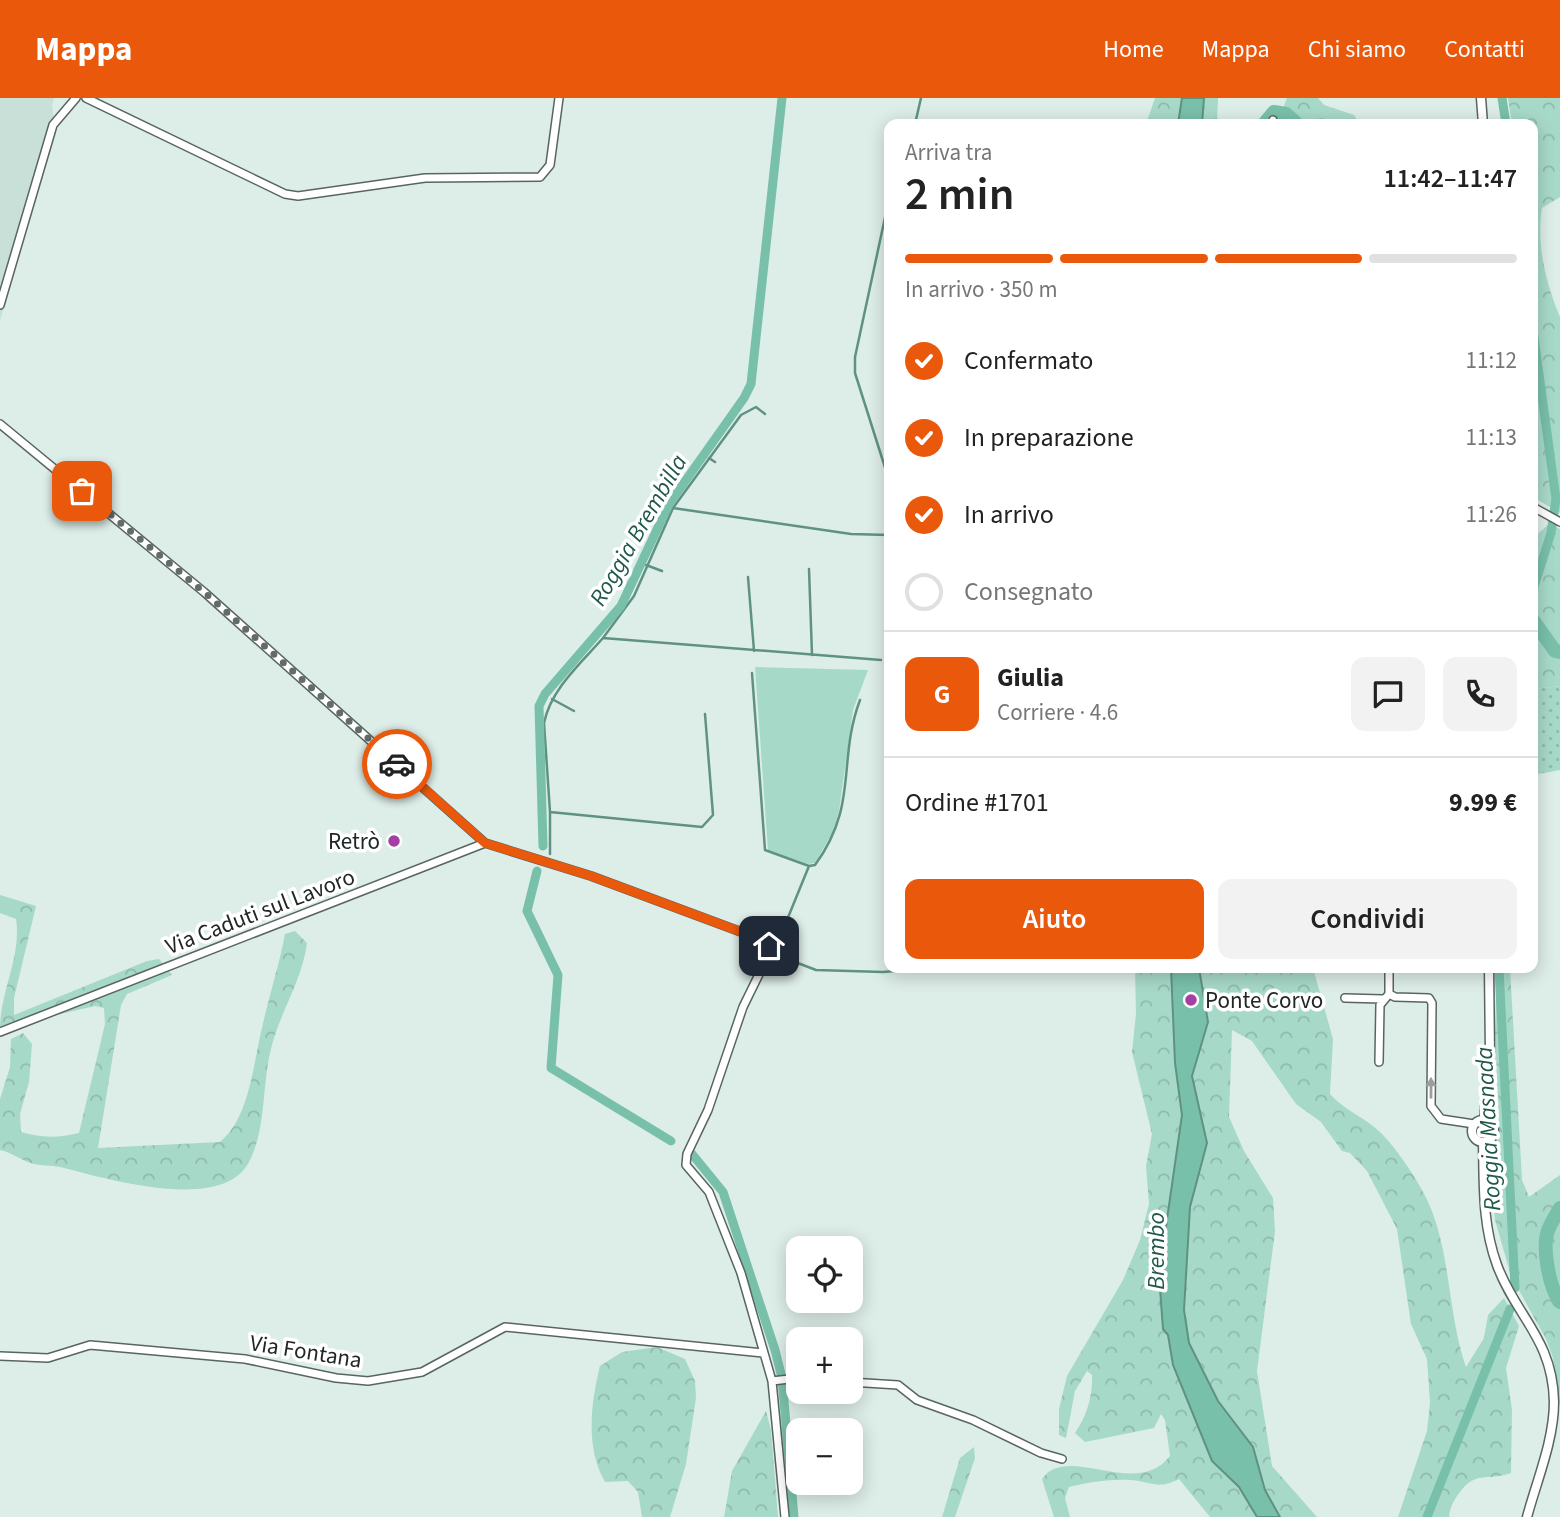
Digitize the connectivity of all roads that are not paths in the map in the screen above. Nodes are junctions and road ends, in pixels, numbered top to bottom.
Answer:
1 (76, 98) edge
2 (86, 98) edge
3 (100, 98) edge
4 (559, 98) edge
5 (1481, 98) edge
6 (107, 106) junction
7 (1483, 119) edge
8 (0, 305) edge
9 (0, 424) edge
10 (1538, 511) edge
11 (1560, 522) edge
12 (485, 843) junction
13 (769, 946) dead end
14 (768, 957) dead end
15 (1388, 973) edge
16 (1489, 973) edge
17 (1386, 997) junction
18 (1345, 998) dead end
19 (0, 1032) edge
20 (1379, 1062) dead end
21 (1484, 1120) junction
22 (1474, 1124) junction
23 (1483, 1142) junction
24 (763, 1353) junction
25 (0, 1356) edge
26 (786, 1378) edge
27 (774, 1381) junction
28 (863, 1382) edge
29 (1062, 1459) dead end
30 (785, 1517) edge
31 (1527, 1517) edge

1 - 8 street
2 - 6 street
3 - 6 street
4 - 6 street
5 - 7 street
9 - 12 street
10 - 11 street
12 - 13 street
12 - 19 street, Via Caduti sul Lavoro
14 - 24 street
15 - 17 street
16 - 21 street
17 - 18 street
17 - 20 street
22 -> 17 street
21 - 22 street
21 - 23 street
22 - 23 street
23 - 31 street
24 - 25 street, Via Fontana
24 - 27 street
26 - 27 street
27 - 30 street
28 - 29 street

